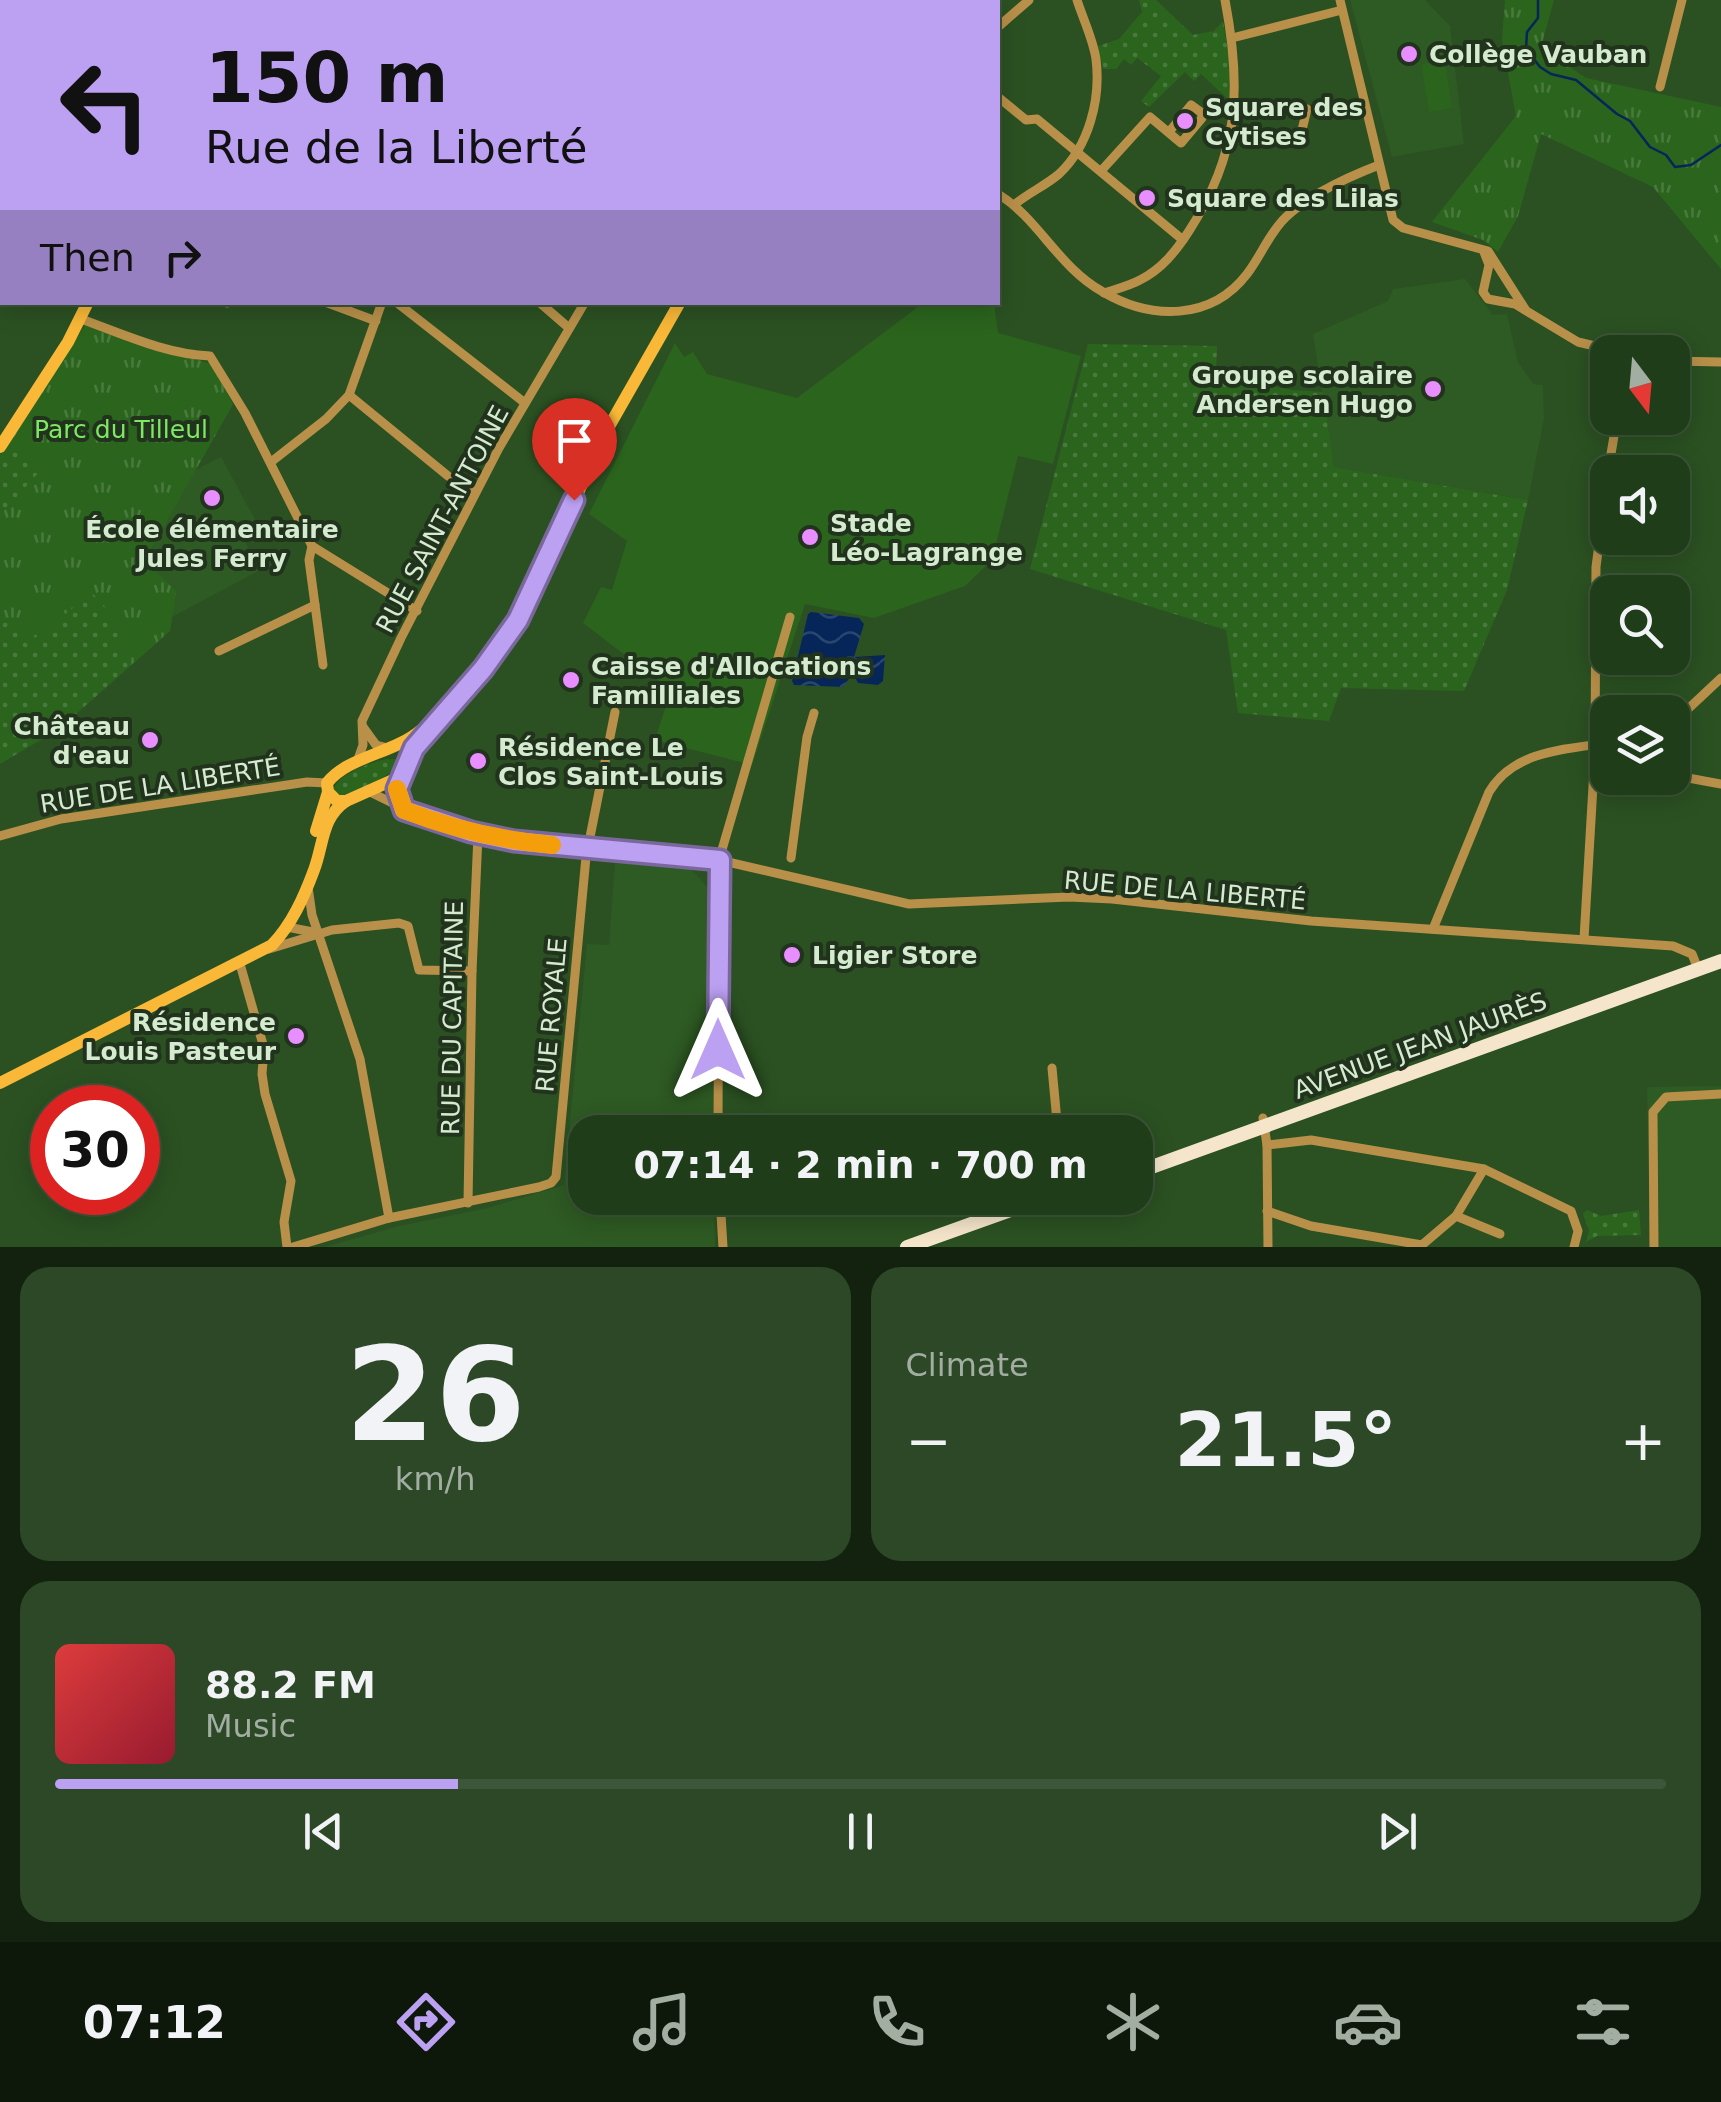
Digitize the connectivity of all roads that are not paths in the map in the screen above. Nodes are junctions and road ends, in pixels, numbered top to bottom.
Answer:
1 (1028, 0) edge
2 (1076, 0) edge
3 (1225, 0) edge
4 (1682, 0) edge
5 (1341, 5) edge
6 (1000, 25) edge
7 (1232, 38) junction
8 (1660, 87) dead end
9 (1000, 99) edge
10 (1307, 109) dead end
11 (1169, 132) dead end
12 (1231, 139) junction
13 (1076, 152) junction
14 (1379, 165) junction
15 (1102, 171) junction
16 (1000, 195) edge
17 (1014, 205) junction
18 (1183, 240) junction
19 (1483, 248) junction
20 (1502, 277) junction
21 (1488, 278) junction
22 (1510, 286) junction
23 (1104, 293) junction
24 (1502, 301) junction
25 (87, 305) edge
26 (333, 305) edge
27 (381, 305) edge
28 (400, 305) edge
29 (542, 305) edge
30 (583, 305) edge
31 (678, 305) edge
32 (1526, 309) junction
33 (81, 319) junction
34 (376, 321) junction
35 (568, 328) junction
36 (1590, 345) edge
37 (1690, 361) edge
38 (1721, 362) edge
39 (349, 396) junction
40 (525, 402) junction
41 (0, 447) edge
42 (271, 462) junction
43 (475, 493) junction
44 (312, 546) junction
45 (1598, 555) edge
46 (314, 605) junction
47 (417, 611) junction
48 (790, 617) dead end
49 (219, 651) dead end
50 (323, 665) dead end
51 (1721, 678) edge
52 (1596, 695) edge
53 (1690, 707) edge
54 (615, 712) dead end
55 (814, 713) dead end
56 (439, 716) junction
57 (362, 724) junction
58 (1590, 745) edge
59 (392, 748) junction
60 (410, 761) junction
61 (356, 762) junction
62 (402, 776) junction
63 (1690, 778) edge
64 (1721, 784) edge
65 (328, 788) junction
66 (370, 792) junction
67 (1593, 795) edge
68 (346, 801) junction
69 (404, 810) junction
70 (478, 834) junction
71 (0, 836) edge
72 (588, 848) junction
73 (791, 858) dead end
74 (720, 860) junction
75 (307, 884) junction
76 (287, 927) junction
77 (1433, 928) junction
78 (318, 933) junction
79 (1584, 939) junction
80 (264, 951) junction
81 (1721, 952) edge
82 (1721, 961) edge
83 (240, 964) junction
84 (1696, 965) junction
85 (472, 970) junction
86 (1052, 1068) dead end
87 (0, 1083) edge
88 (1721, 1094) edge
89 (718, 1115) edge
90 (1056, 1115) edge
91 (1264, 1122) junction
92 (1267, 1145) junction
93 (1153, 1158) edge
94 (1153, 1166) edge
95 (1484, 1169) junction
96 (468, 1203) junction
97 (1267, 1211) junction
98 (721, 1215) edge
99 (1007, 1215) edge
100 (1012, 1215) edge
101 (1456, 1216) junction
102 (389, 1218) junction
103 (996, 1220) junction
104 (1500, 1234) dead end
105 (290, 1247) edge
106 (724, 1247) edge
107 (907, 1247) edge
108 (934, 1247) edge
109 (1268, 1247) edge
110 (1574, 1247) edge
111 (1654, 1247) edge

1 - 6 street
2 - 13 street
3 - 7 street
4 - 8 street
5 - 7 street
5 - 14 street
7 - 12 street
9 - 13 street
10 - 12 street
11 - 15 street
12 - 18 street
13 - 15 street
13 - 17 street
14 - 19 street
14 - 23 street
15 - 18 street
16 - 17 street
17 - 23 street
18 - 23 street
19 - 20 street
19 - 21 street
20 - 21 street
20 - 22 street
21 - 24 street
22 - 24 street
22 - 32 street
24 - 32 street
25 - 33 main road
26 - 34 street
27 - 34 street
28 - 40 street
29 - 35 street
30 - 35 street, RUE SAINT-ANTOINE
31 - 56 main road
32 - 36 street
33 - 41 main road
33 - 42 street
34 - 39 street
35 - 40 street, RUE SAINT-ANTOINE
37 - 38 street
39 - 42 street
39 - 43 street
40 - 43 street, RUE SAINT-ANTOINE
42 - 44 street
43 - 47 street, RUE SAINT-ANTOINE
44 - 46 street
44 - 47 street
45 - 52 street
46 - 49 street
46 - 50 street
47 - 57 street, RUE SAINT-ANTOINE
48 - 74 street
51 - 53 street
54 - 72 street, RUE ROYALE
55 - 73 street
56 - 59 main road
56 - 60 main road
57 - 59 street
57 - 61 street, RUE SAINT-ANTOINE
58 - 77 street
59 - 60 main road
59 - 61 main road
60 - 62 main road
61 - 65 main road
62 - 66 main road
62 - 69 street
63 - 64 street
65 - 68 main road
65 - 71 street, RUE DE LA LIBERTÉ
65 - 75 main road
66 - 68 main road
66 - 69 street, RUE DE LA LIBERTÉ
67 - 79 street
68 - 75 main road
69 - 70 street, RUE DE LA LIBERTÉ
70 - 72 street, RUE DE LA LIBERTÉ
70 - 85 street, RUE DU CAPITAINE
72 - 74 street, RUE DE LA LIBERTÉ
72 - 96 street, RUE ROYALE
74 - 77 street, RUE DE LA LIBERTÉ
74 - 89 street
75 - 76 main road
75 - 78 street
76 - 78 street
76 - 80 main road
77 - 79 street, RUE DE LA LIBERTÉ
78 - 80 street
78 - 85 street
78 - 102 street
79 - 84 street, RUE DE LA LIBERTÉ
80 - 83 main road
81 - 84 main road, AVENUE JEAN JAURÈS
82 - 84 main road, AVENUE JEAN JAURÈS
83 - 87 main road
83 - 105 street
84 - 91 main road, AVENUE JEAN JAURÈS
85 - 96 street, RUE DU CAPITAINE
86 - 90 street
88 - 111 street
91 - 92 street
91 - 93 main road, AVENUE JEAN JAURÈS
91 - 94 main road, AVENUE JEAN JAURÈS
92 - 95 street
92 - 97 street
95 - 101 street
95 - 110 street
96 - 102 street
97 - 101 street
97 - 109 street
98 - 106 street
99 - 103 main road
100 - 103 main road
101 - 104 street
102 - 105 street
103 - 107 main road
103 - 108 main road

